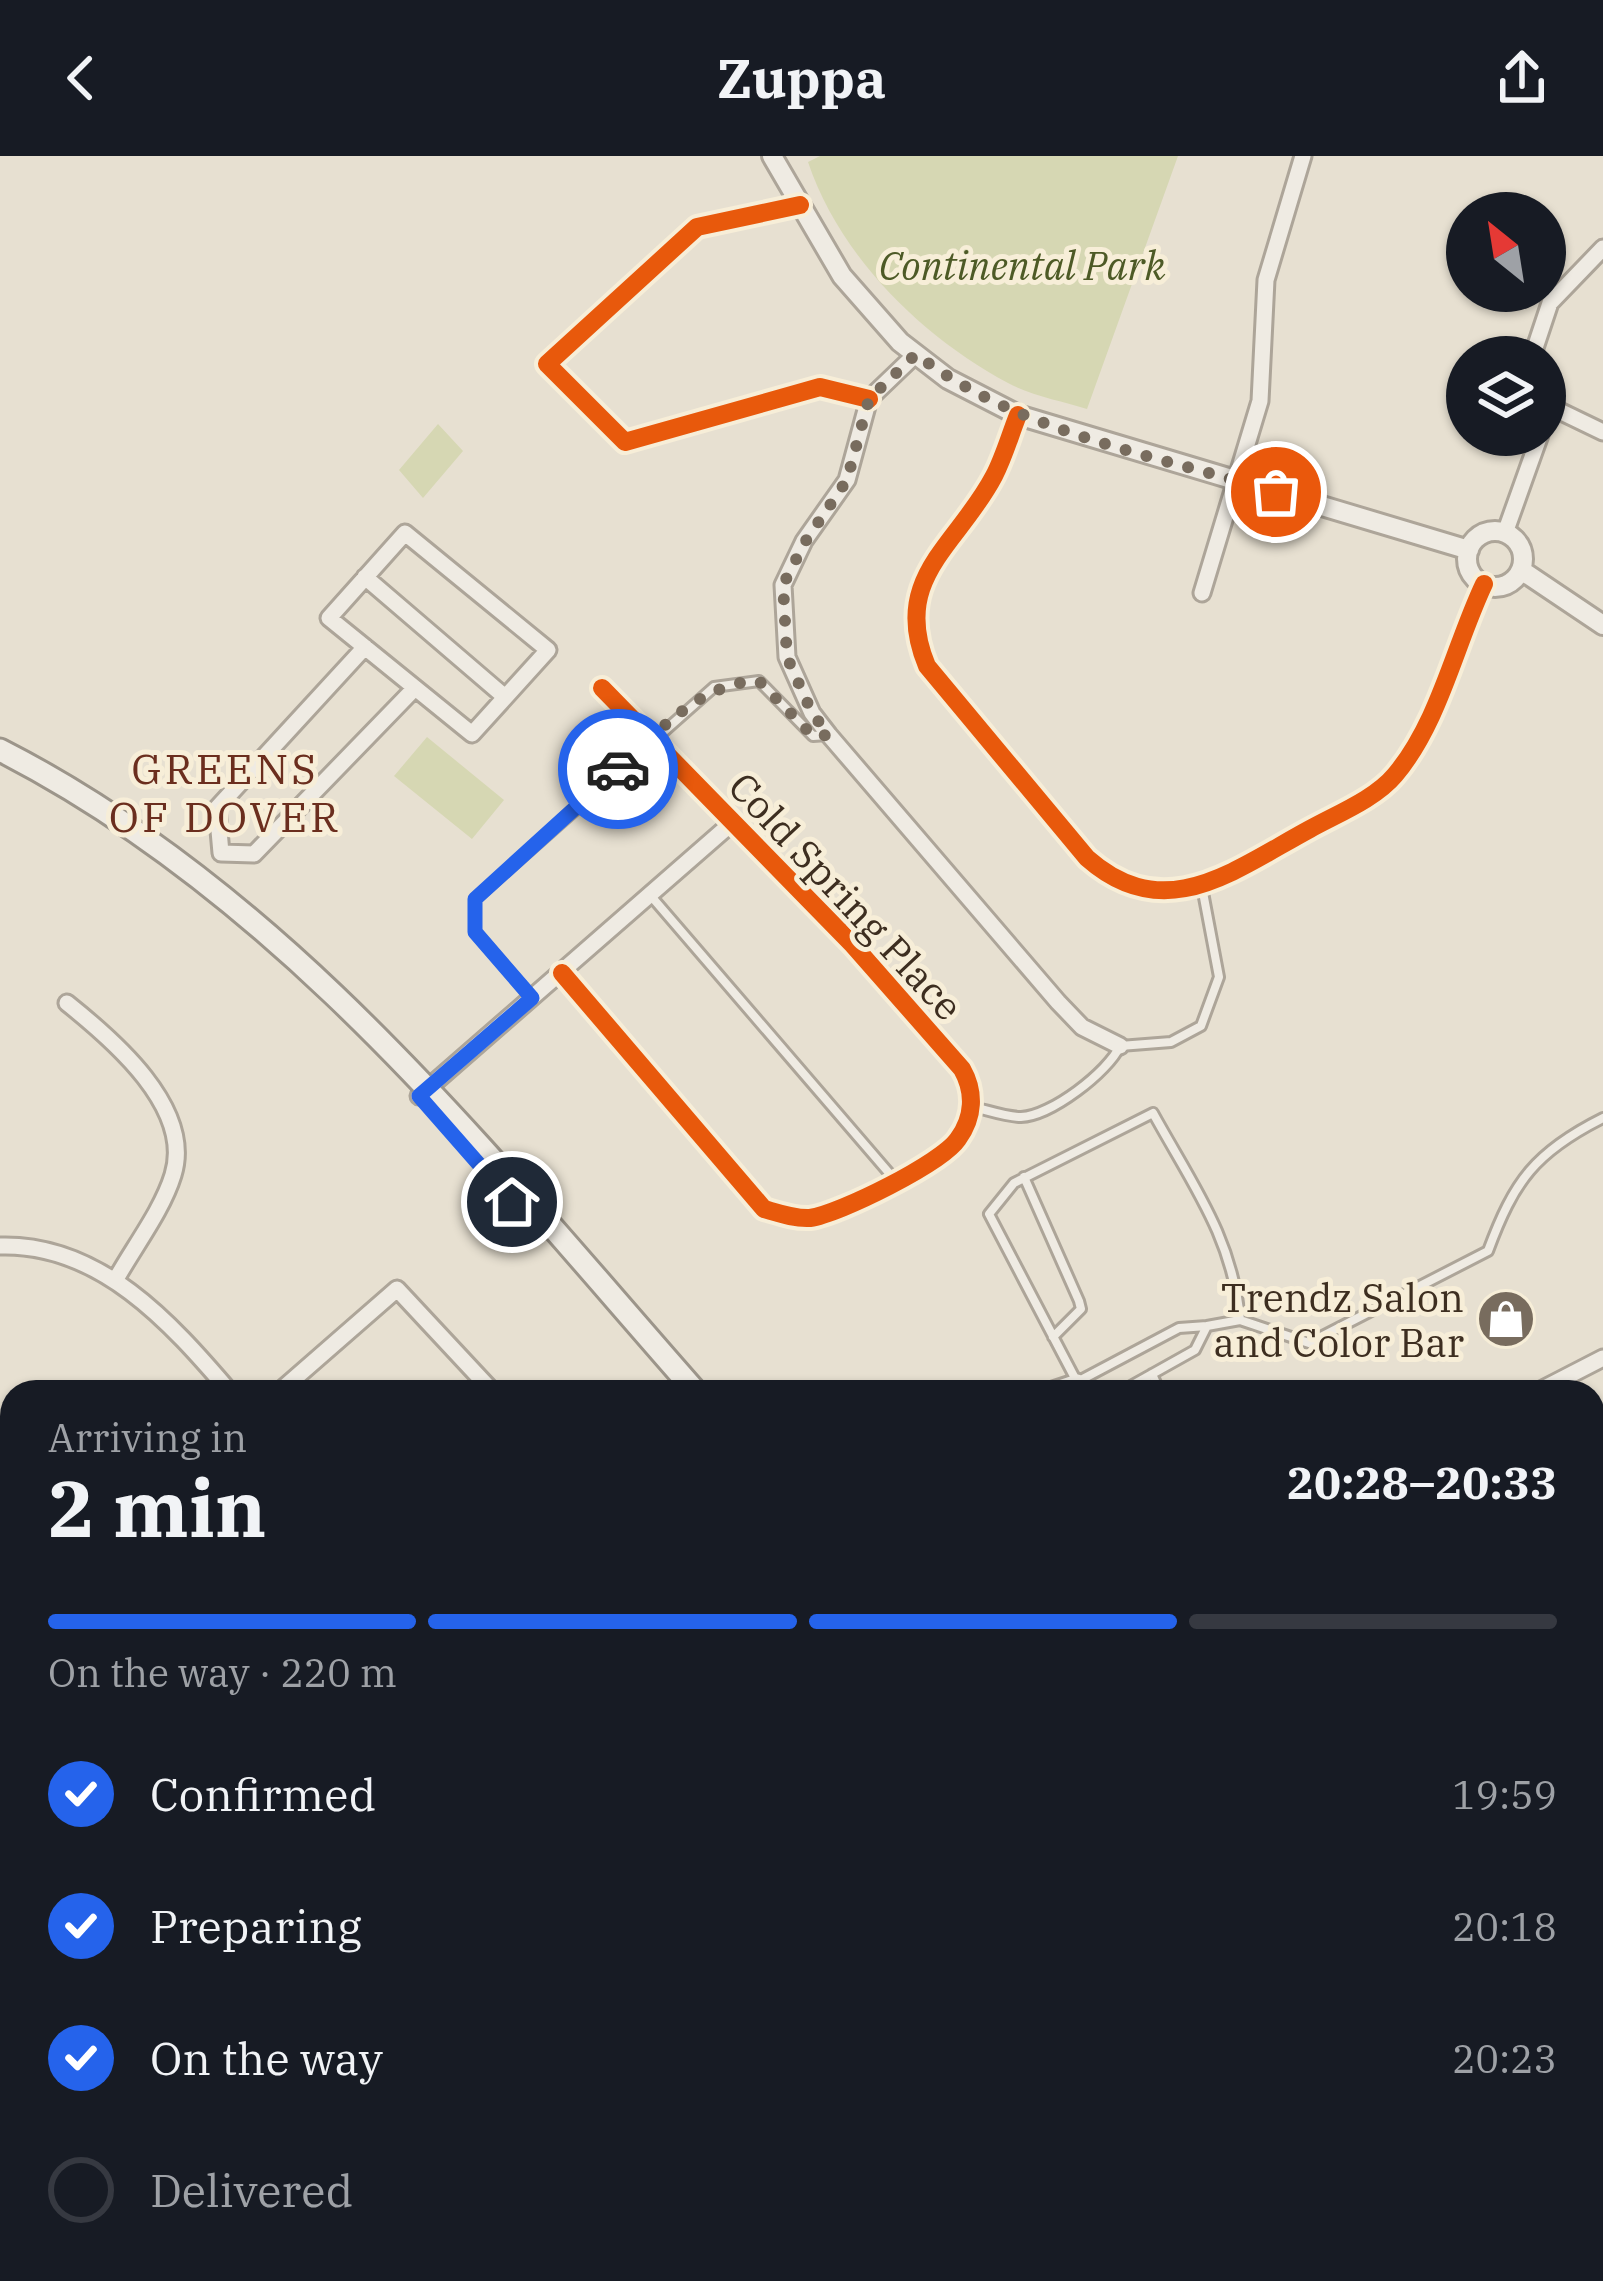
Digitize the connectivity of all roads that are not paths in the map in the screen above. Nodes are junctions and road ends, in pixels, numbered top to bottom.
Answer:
1 (772, 156) edge
2 (1304, 156) edge
3 (800, 205) junction
4 (1603, 248) edge
5 (1539, 336) edge
6 (916, 354) junction
7 (869, 399) junction
8 (1018, 416) junction
9 (1566, 418) edge
10 (1603, 432) edge
11 (1532, 456) edge
12 (1235, 479) junction
13 (1505, 533) junction
14 (1469, 550) junction
15 (1521, 571) junction
16 (365, 577) junction
17 (1484, 584) junction
18 (1202, 593) dead end
19 (1603, 625) edge
20 (364, 647) junction
21 (602, 688) dead end
22 (412, 690) junction
23 (505, 697) junction
24 (829, 735) junction
25 (651, 738) junction
26 (0, 750) edge
27 (733, 822) junction
28 (221, 853) junction
29 (199, 877) junction
30 (1202, 887) junction
31 (650, 895) junction
32 (562, 973) junction
33 (532, 998) junction
34 (67, 1003) dead end
35 (1120, 1046) junction
36 (424, 1092) junction
37 (972, 1106) junction
38 (1603, 1118) edge
39 (1024, 1177) junction
40 (896, 1181) junction
41 (0, 1246) edge
42 (115, 1281) junction
43 (1240, 1320) junction
44 (1207, 1326) junction
45 (1054, 1337) junction
46 (1603, 1358) edge
47 (1152, 1375) junction
48 (220, 1380) edge
49 (293, 1380) edge
50 (482, 1380) edge
51 (669, 1380) edge
52 (685, 1380) edge
53 (1076, 1380) edge
54 (1092, 1380) edge
55 (1143, 1380) edge
56 (1154, 1380) edge
57 (1560, 1380) edge

1 - 3 street
2 - 12 street
3 - 6 street
3 - 7 street
4 - 5 street
6 - 7 street
6 - 8 street
7 - 24 street
8 - 12 street
8 - 30 street
9 - 10 street
11 - 13 street
12 - 14 street
12 - 18 street
13 - 14 street
13 - 15 street
14 - 17 street
15 - 17 street
15 - 19 street
16 - 20 street
16 - 23 street
16 - 23 street
17 - 30 street
20 - 22 street
20 - 28 street
21 - 25 street, Cold Spring Place
22 - 23 street
22 - 28 street
24 - 25 lane
24 - 35 street
25 - 27 street, Cold Spring Place
25 - 33 lane
26 - 29 main road
27 - 31 street
27 - 37 street, Cold Spring Place
28 - 29 street
29 - 36 main road
30 - 35 lane
31 - 32 street
31 - 40 lane
32 - 33 street
32 - 40 street
33 - 36 street
34 - 42 street
35 - 37 lane
36 - 51 main road
36 - 52 main road
37 - 40 street
38 - 43 lane
39 - 43 lane
39 - 45 lane
39 - 45 lane
41 - 42 street
42 - 48 street
43 - 44 lane
44 - 47 lane
44 - 54 lane
45 - 53 lane
46 - 57 street
47 - 55 lane
47 - 56 lane
49 - 50 street

